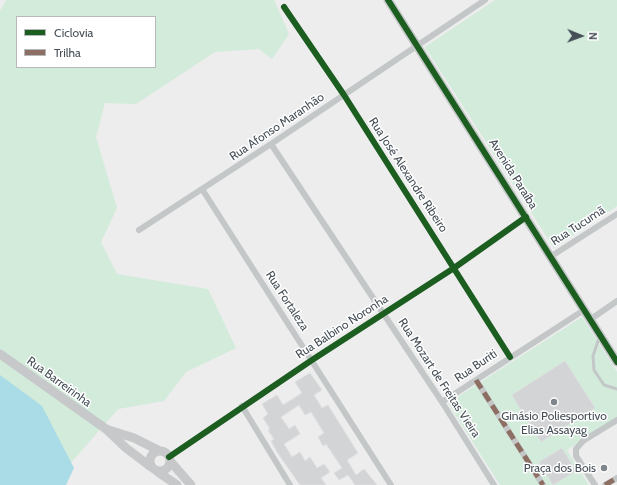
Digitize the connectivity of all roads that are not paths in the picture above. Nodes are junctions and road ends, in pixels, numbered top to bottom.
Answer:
1 (388, 0) edge
2 (485, 0) edge
3 (284, 7) dead end
4 (417, 45) junction
5 (344, 95) junction
6 (271, 144) junction
7 (202, 190) junction
8 (617, 214) edge
9 (526, 217) junction
10 (139, 230) dead end
11 (550, 257) junction
12 (454, 268) junction
13 (617, 302) edge
14 (584, 310) junction
15 (383, 313) junction
16 (591, 319) junction
17 (600, 334) junction
18 (0, 354) edge
19 (510, 357) junction
20 (312, 360) junction
21 (617, 362) edge
22 (476, 380) junction
23 (617, 388) edge
24 (442, 402) junction
25 (242, 406) junction
26 (617, 420) edge
27 (106, 429) junction
28 (160, 451) junction
29 (170, 459) junction
30 (154, 469) junction
31 (617, 478) edge
32 (177, 485) edge
33 (191, 485) edge
34 (290, 485) edge
35 (391, 485) edge
36 (494, 485) edge
37 (543, 485) edge
38 (595, 485) edge
39 (605, 485) edge

1 - 4 street, Avenida Paraíba
2 - 4 street, Rua Afonso Maranhão
3 - 5 street, Rua José Alexandre Ribeiro
4 - 5 street, Rua Afonso Maranhão
4 - 9 street, Avenida Paraíba
5 - 6 street, Rua Afonso Maranhão
5 - 12 street, Rua José Alexandre Ribeiro
6 - 7 street, Rua Afonso Maranhão
6 - 15 street, Rua Mozart de Freitas Vieira
7 - 10 street, Rua Afonso Maranhão
7 - 20 street, Rua Fortaleza
8 - 11 street, Rua Tucumã
9 - 11 street, Avenida Paraíba
9 - 12 street, Rua Balbino Noronha
11 - 14 street, Avenida Paraíba
12 - 15 street, Rua Balbino Noronha
12 - 19 street, Rua José Alexandre Ribeiro
13 - 16 street
14 - 16 street, Avenida Paraíba
14 - 19 street, Rua Buriti
15 - 20 street, Rua Balbino Noronha
15 - 24 street, Rua Mozart de Freitas Vieira
16 - 17 street, Avenida Paraíba
17 - 21 street, Avenida Paraíba
17 - 23 lane
18 - 27 street, Rua Barreirinha
19 - 22 street, Rua Buriti
20 - 25 street, Rua Balbino Noronha
20 - 35 street, Rua Fortaleza
22 - 24 street, Rua Buriti
22 - 37 street
24 - 36 street, Rua Mozart de Freitas Vieira
25 - 29 street, Rua Balbino Noronha
25 - 34 street
26 - 38 street
27 - 28 street, Rua Barreirinha
27 - 30 street, Rua Barreirinha
28 - 29 street, Rua Barreirinha
28 - 30 street
29 - 30 street
29 - 33 street, Rua Barreirinha
30 - 32 street, Rua Barreirinha
31 - 39 street

